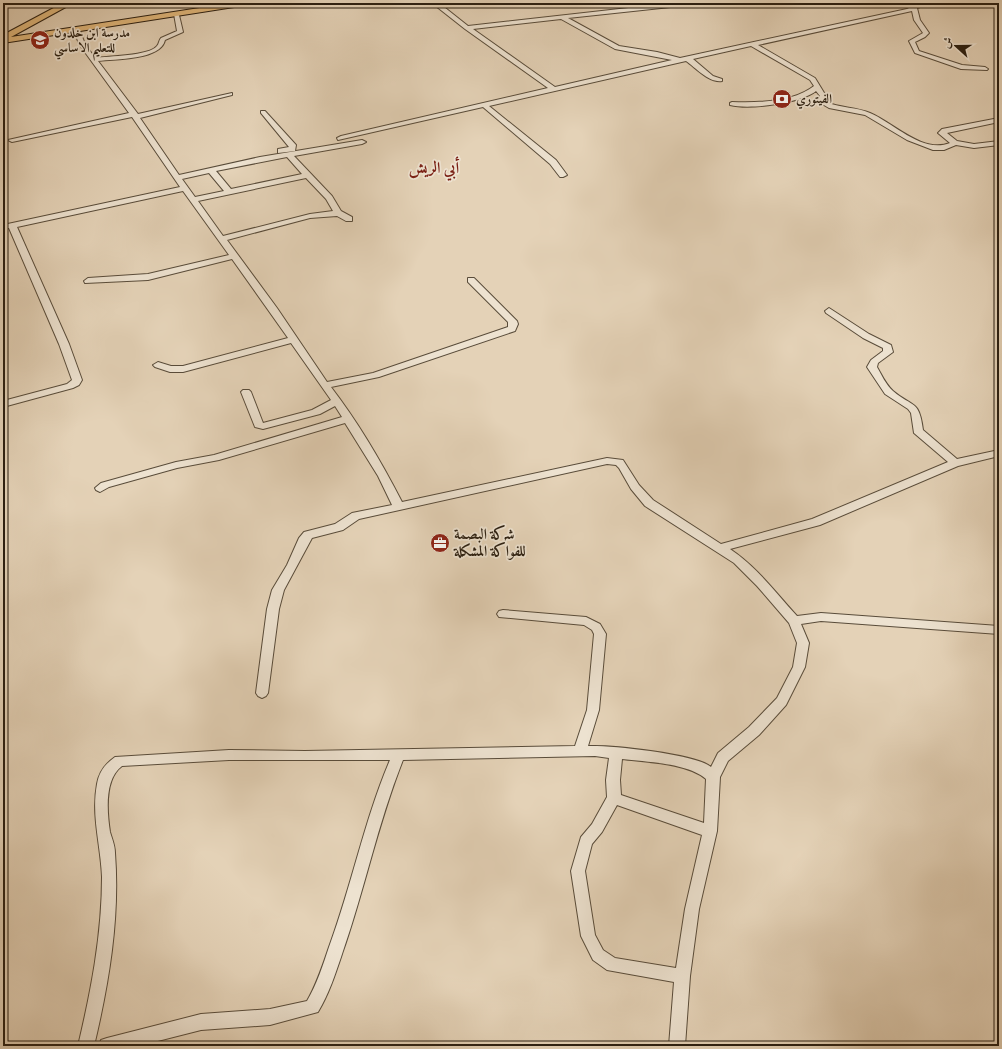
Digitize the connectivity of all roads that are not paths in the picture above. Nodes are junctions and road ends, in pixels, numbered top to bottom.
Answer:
1 (70, 3) edge
2 (180, 3) edge
3 (247, 3) edge
4 (435, 3) edge
5 (689, 3) edge
6 (941, 3) edge
7 (991, 3) edge
8 (156, 5) dead end
9 (917, 5) edge
10 (999, 7) edge
11 (176, 15) junction
12 (561, 17) junction
13 (467, 28) junction
14 (77, 30) junction
15 (3, 40) edge
16 (752, 44) junction
17 (687, 58) junction
18 (93, 60) junction
19 (680, 60) junction
20 (985, 69) dead end
21 (720, 80) dead end
22 (818, 86) junction
23 (554, 89) junction
24 (230, 94) dead end
25 (732, 104) dead end
26 (484, 105) junction
27 (263, 112) dead end
28 (135, 116) junction
29 (999, 120) edge
30 (341, 138) dead end
31 (12, 140) dead end
32 (362, 142) dead end
33 (954, 143) junction
34 (999, 143) edge
35 (289, 155) junction
36 (211, 170) junction
37 (307, 175) junction
38 (563, 175) dead end
39 (178, 176) junction
40 (186, 188) junction
41 (229, 192) junction
42 (193, 200) junction
43 (338, 213) junction
44 (349, 219) dead end
45 (7, 226) edge
46 (221, 239) junction
47 (235, 256) junction
48 (471, 280) dead end
49 (88, 281) dead end
50 (829, 310) dead end
51 (294, 339) junction
52 (158, 365) dead end
53 (325, 385) junction
54 (246, 392) dead end
55 (337, 401) junction
56 (3, 404) edge
57 (348, 419) junction
58 (999, 453) edge
59 (955, 463) junction
60 (100, 488) dead end
61 (398, 506) junction
62 (720, 548) junction
63 (503, 614) dead end
64 (794, 621) junction
65 (999, 630) edge
66 (262, 693) dead end
67 (580, 751) junction
68 (399, 754) junction
69 (616, 754) junction
70 (712, 777) junction
71 (614, 798) junction
72 (710, 831) junction
73 (682, 976) junction
74 (86, 1046) edge
75 (106, 1046) edge
76 (677, 1046) edge

1 - 15 main road
2 - 8 street
3 - 11 main road
4 - 13 street
5 - 12 street
6 - 9 street
7 - 10 street
9 - 16 street
9 - 20 street
11 - 14 main road
11 - 18 street
12 - 13 street
12 - 19 street
13 - 23 street
14 - 15 main road
14 - 18 street
16 - 17 street
16 - 22 street
17 - 19 street
17 - 21 street
18 - 28 street
19 - 23 street
22 - 25 street
22 - 33 street
23 - 26 street
24 - 28 street
26 - 30 street
26 - 38 street
27 - 39 street
28 - 31 street
28 - 39 street
29 - 33 street
32 - 35 street
33 - 34 street
35 - 36 street
35 - 37 street
36 - 39 street
36 - 41 street
37 - 41 street
37 - 43 street
39 - 40 street
40 - 42 street
40 - 45 street
41 - 42 street
42 - 46 street
43 - 44 street
43 - 46 street
45 - 56 street
46 - 47 street
47 - 49 street
47 - 51 street
48 - 53 street
50 - 59 street
51 - 52 street
51 - 53 street
53 - 55 street
54 - 55 street
55 - 57 street
57 - 60 street
57 - 61 street
58 - 59 street
59 - 62 street
61 - 62 street
61 - 66 street
62 - 64 street
63 - 67 street
64 - 65 street
64 - 70 street
67 - 68 street
67 - 69 street
68 - 74 street
68 - 75 street
69 - 70 street
69 - 71 street
70 - 72 street
71 - 72 street
71 - 73 street
72 - 73 street
73 - 76 street

